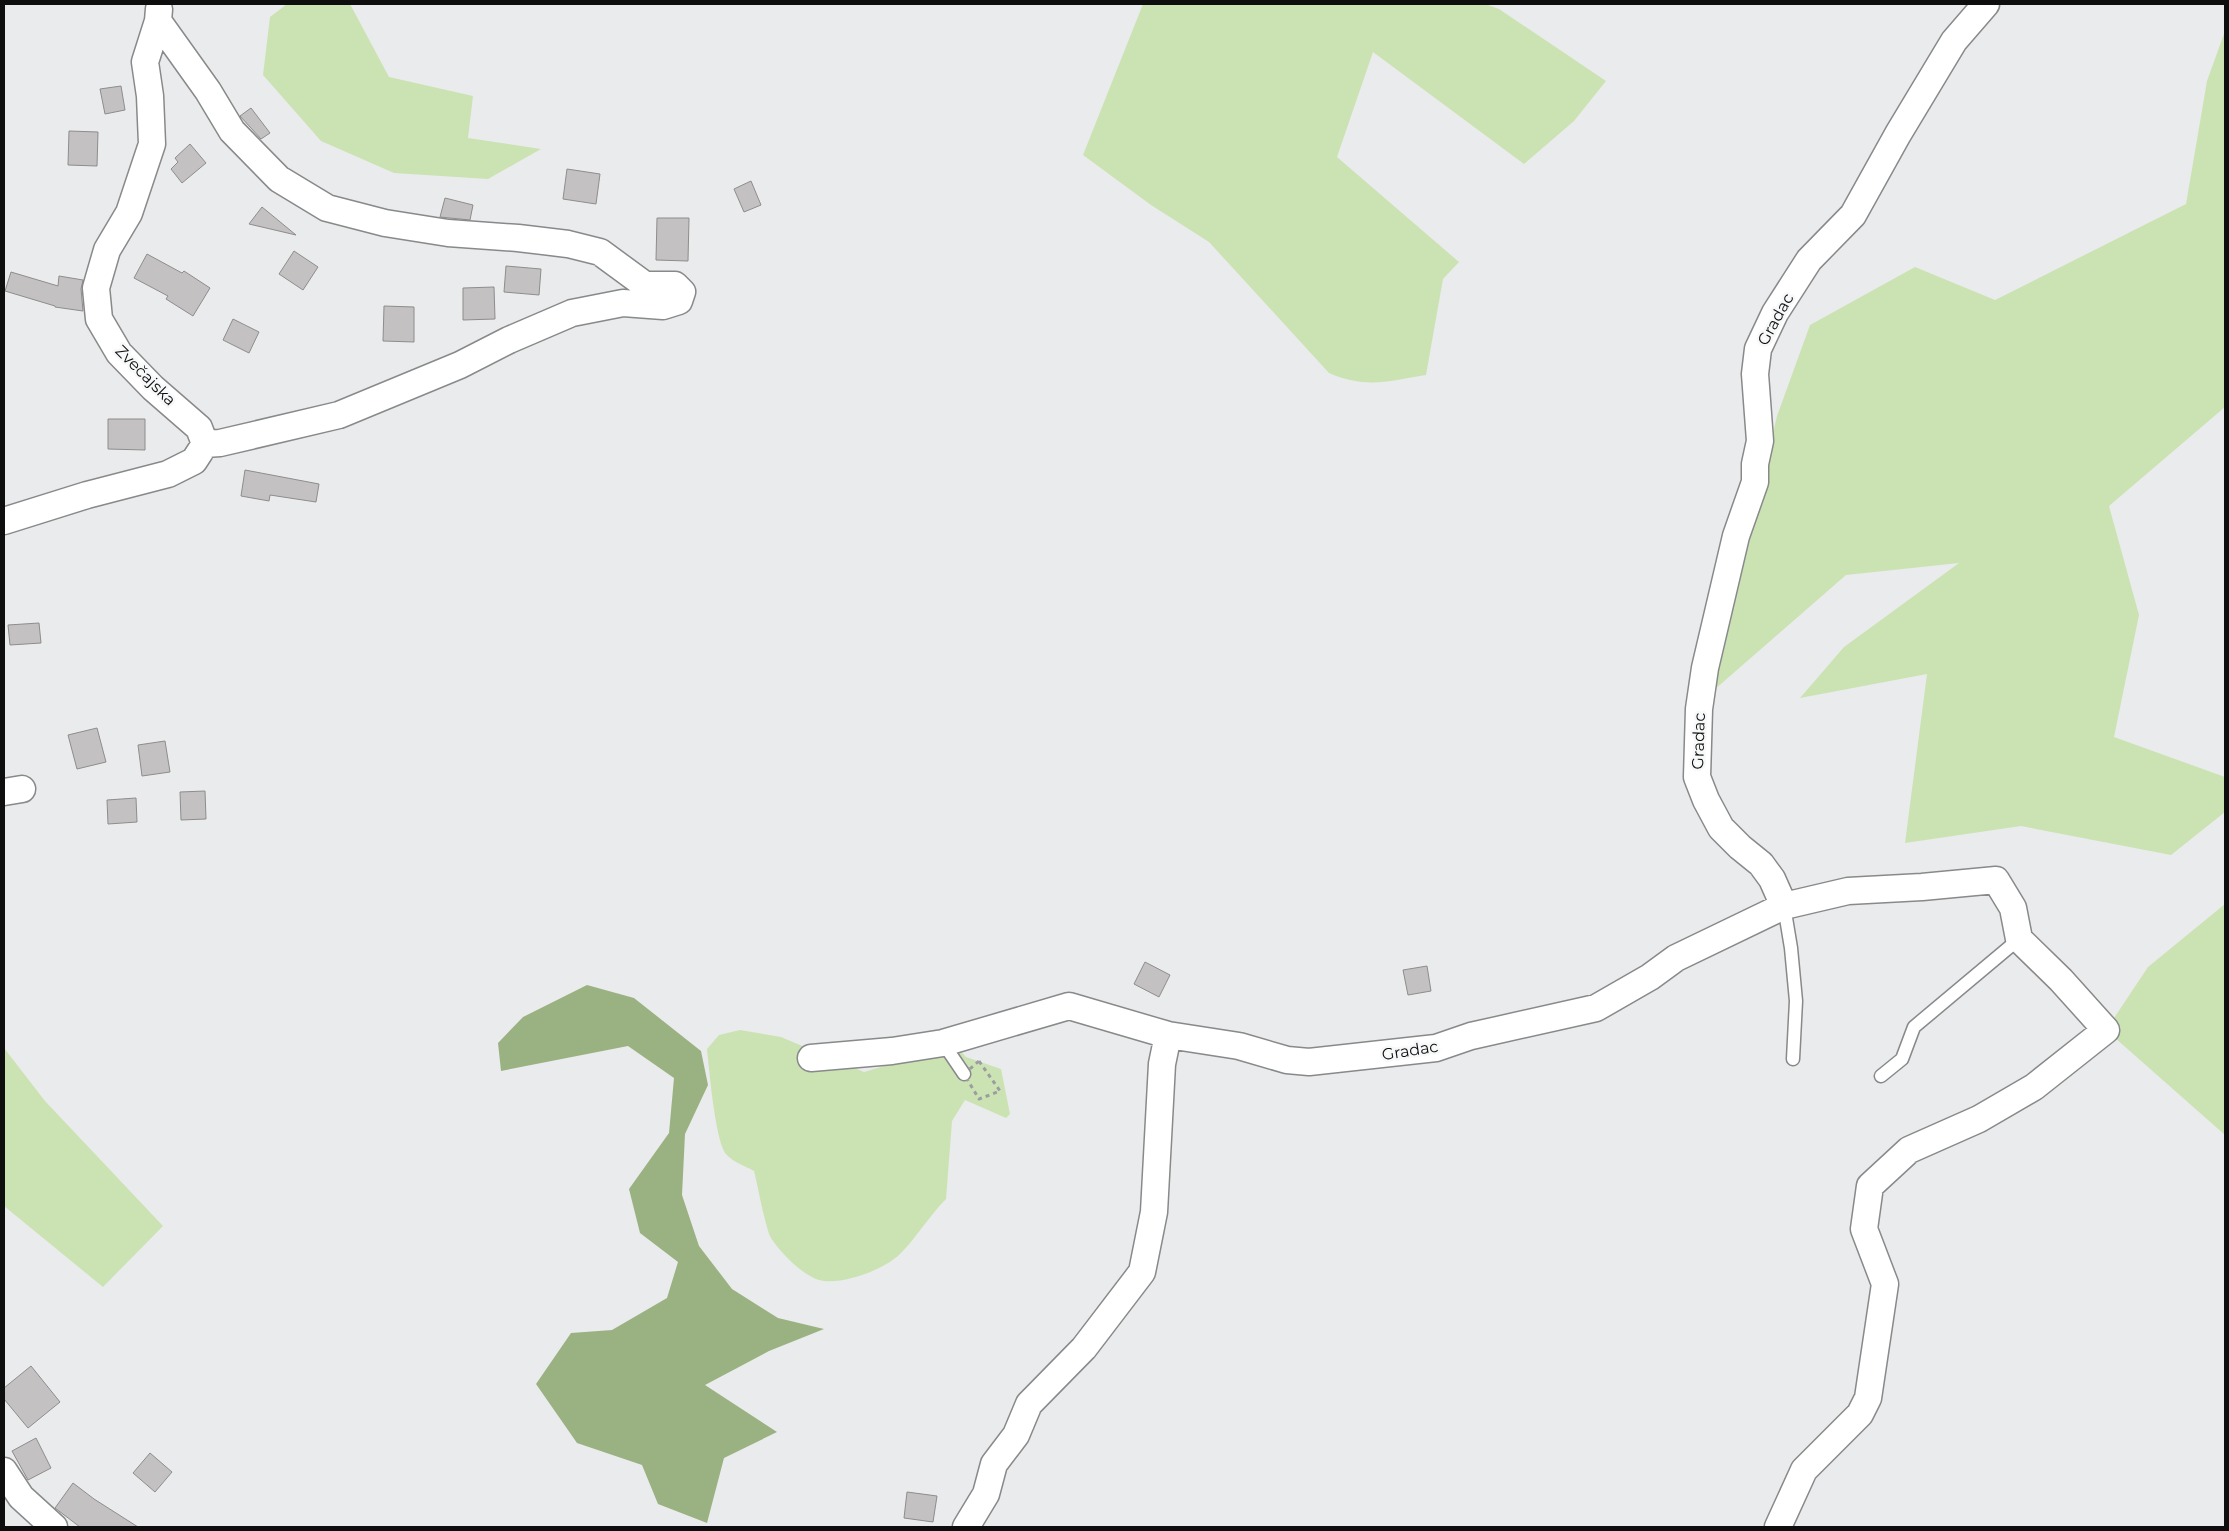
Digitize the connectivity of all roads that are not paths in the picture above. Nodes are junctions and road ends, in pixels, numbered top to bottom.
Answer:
1 (1986, 4) edge
2 (159, 12) edge
3 (205, 444) junction
4 (4, 521) edge
5 (1784, 906) junction
6 (2019, 939) junction
7 (1168, 1035) junction
8 (943, 1043) junction
9 (811, 1058) dead end
10 (1793, 1059) dead end
11 (964, 1074) dead end
12 (1881, 1076) dead end
13 (4, 1471) edge
14 (54, 1527) edge
15 (966, 1527) edge
16 (1778, 1527) edge

1 - 5 street, Gradac
2 - 3 street, Zvečajska
2 - 3 street
3 - 4 street
5 - 6 street
5 - 7 street, Gradac
5 - 10 lane
6 - 12 lane
6 - 16 street
7 - 8 street, Gradac
7 - 15 street
8 - 9 street, Gradac
8 - 11 lane
13 - 14 street

